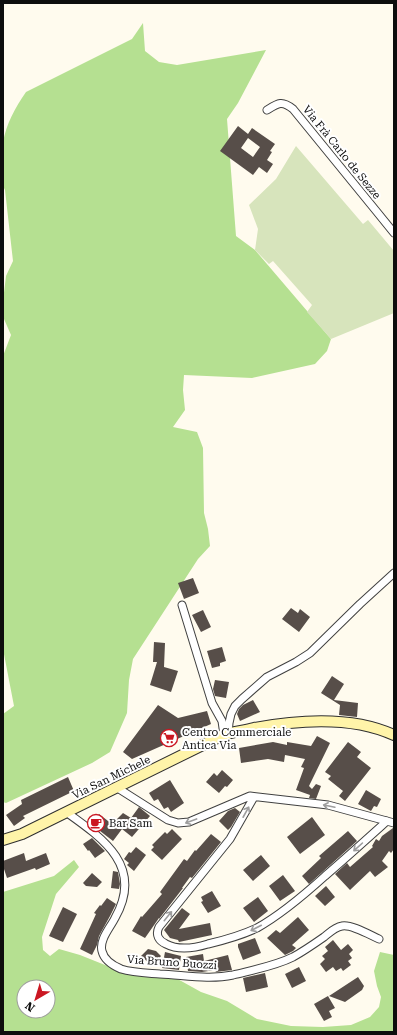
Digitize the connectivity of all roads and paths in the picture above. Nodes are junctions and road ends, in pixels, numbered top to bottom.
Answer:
1 (266, 110) dead end
2 (394, 233) edge
3 (394, 573) edge
4 (182, 605) dead end
5 (226, 734) junction
6 (394, 735) edge
7 (116, 787) junction
8 (254, 797) junction
9 (66, 812) junction
10 (391, 822) edge
11 (3, 840) edge
12 (379, 939) dead end

1 - 2 street, Via Frà Carlo de Sezze
3 - 5 street
4 - 5 street
5 - 6 main road, Via San Michele
5 - 7 main road, Via San Michele
8 -> 7 street
7 - 9 main road, Via San Michele
10 -> 8 street
10 -> 8 street
9 - 11 main road, Via San Michele
9 - 12 street, Via Bruno Buozzi

